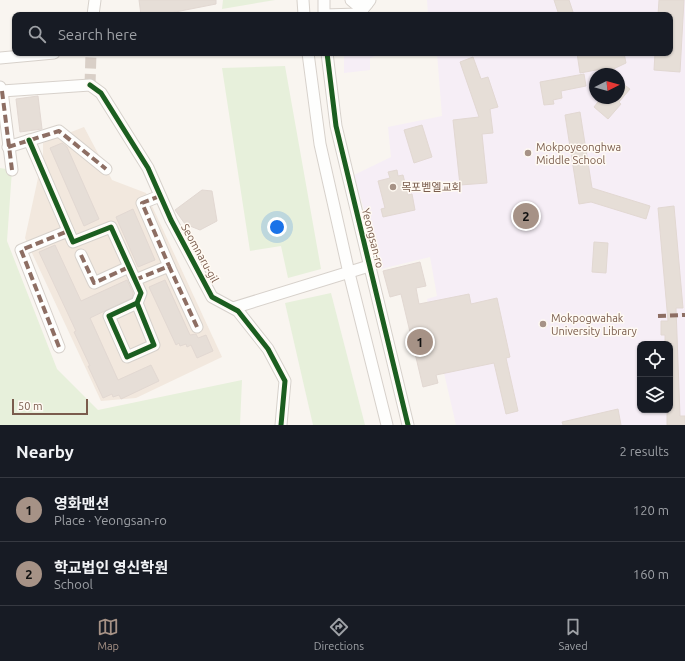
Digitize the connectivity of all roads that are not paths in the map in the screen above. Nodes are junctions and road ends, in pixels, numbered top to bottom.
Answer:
1 (95, 0) edge
2 (304, 0) edge
3 (324, 0) edge
4 (351, 0) edge
5 (369, 2) edge
6 (93, 12) edge
7 (304, 12) edge
8 (324, 12) edge
9 (361, 12) edge
10 (22, 56) edge
11 (308, 56) edge
12 (327, 56) edge
13 (0, 58) edge
14 (1, 89) edge
15 (29, 140) junction
16 (8, 147) junction
17 (106, 169) dead end
18 (12, 170) dead end
19 (160, 196) junction
20 (68, 231) junction
21 (81, 255) dead end
22 (169, 266) junction
23 (369, 266) junction
24 (129, 267) junction
25 (349, 273) junction
26 (135, 280) junction
27 (137, 304) junction
28 (233, 308) junction
29 (197, 326) dead end
30 (59, 347) dead end
31 (281, 425) edge
32 (387, 425) edge
33 (408, 425) edge

1 - 6 street
2 - 7 street
3 - 8 street
4 - 5 street
5 - 9 street
10 - 13 street
11 - 25 street
12 - 23 street, Yeongsan-ro
14 - 16 street
14 - 19 street, Seomnaru-gil
15 - 16 street
15 - 17 street
15 - 20 street
16 - 18 street
19 - 22 street
19 - 28 street, Seomnaru-gil
20 - 24 street
20 - 30 street
21 - 24 street
22 - 26 street
22 - 29 street
23 - 25 street
23 - 33 street, Yeongsan-ro
24 - 26 street
25 - 28 street
25 - 32 street
26 - 27 street
27 - 27 street
28 - 31 street, Seomnaru-gil

